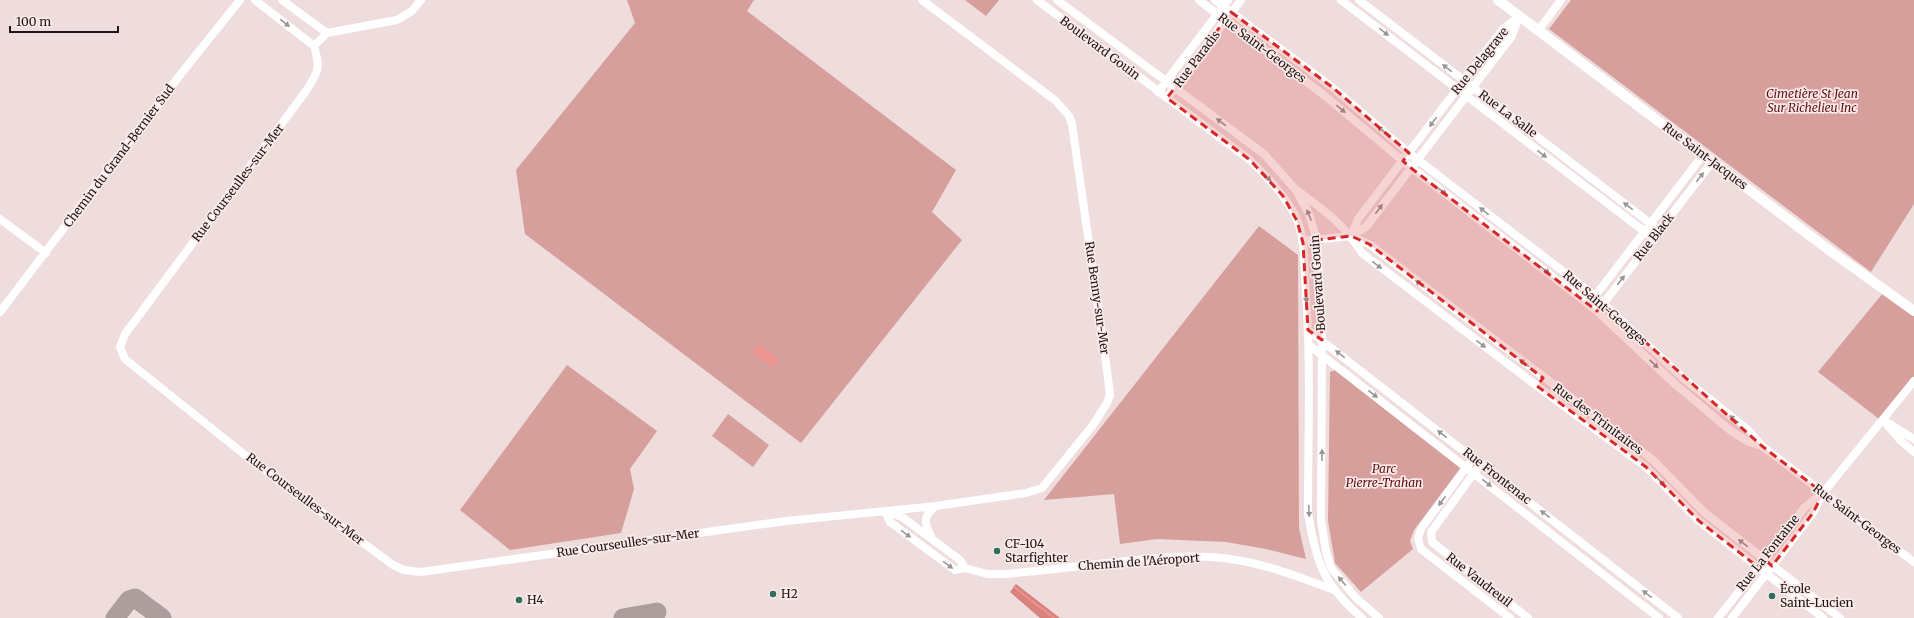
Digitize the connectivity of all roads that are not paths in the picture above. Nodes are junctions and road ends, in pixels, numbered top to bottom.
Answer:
1 (240, 0) edge
2 (255, 0) edge
3 (282, 0) edge
4 (421, 0) edge
5 (922, 0) edge
6 (1037, 0) edge
7 (1057, 0) edge
8 (1199, 0) edge
9 (1215, 0) edge
10 (1241, 0) edge
11 (1342, 0) edge
12 (1359, 0) edge
13 (1498, 0) edge
14 (1561, 0) edge
15 (1226, 3) edge
16 (1231, 12) junction
17 (1376, 12) junction
18 (1217, 14) junction
19 (1519, 16) junction
20 (1225, 20) junction
21 (1369, 21) junction
22 (1538, 30) junction
23 (327, 33) junction
24 (314, 46) junction
25 (1166, 81) junction
26 (1464, 81) junction
27 (1175, 87) junction
28 (1332, 87) junction
29 (1473, 87) junction
30 (1458, 89) junction
31 (1158, 92) junction
32 (1467, 95) junction
33 (1325, 96) junction
34 (1167, 98) junction
35 (1258, 149) junction
36 (1409, 153) junction
37 (1703, 155) junction
38 (1564, 156) junction
39 (1418, 159) junction
40 (1250, 160) junction
41 (1403, 161) junction
42 (1712, 162) junction
43 (1557, 165) junction
44 (1411, 168) junction
45 (1296, 190) junction
46 (1612, 194) junction
47 (1607, 202) junction
48 (0, 219) edge
49 (1651, 224) junction
50 (1505, 226) junction
51 (1659, 230) junction
52 (1645, 231) junction
53 (1499, 234) junction
54 (1352, 236) junction
55 (1653, 238) junction
56 (1317, 240) junction
57 (1302, 241) junction
58 (46, 253) junction
59 (1595, 296) junction
60 (1603, 304) junction
61 (1448, 305) junction
62 (1588, 305) junction
63 (1914, 310) edge
64 (1597, 311) junction
65 (0, 312) edge
66 (1441, 314) junction
67 (1308, 330) junction
68 (1322, 340) junction
69 (1309, 345) junction
70 (1323, 355) junction
71 (1543, 378) junction
72 (1683, 378) junction
73 (1914, 381) edge
74 (1676, 385) junction
75 (1537, 386) junction
76 (1397, 398) junction
77 (1390, 407) junction
78 (1883, 420) junction
79 (1914, 439) edge
80 (1762, 446) junction
81 (1914, 452) edge
82 (1474, 458) junction
83 (1653, 460) junction
84 (1481, 464) junction
85 (1646, 467) junction
86 (1467, 468) junction
87 (1474, 473) junction
88 (1823, 493) junction
89 (936, 506) junction
90 (885, 510) junction
91 (1705, 513) junction
92 (1699, 521) junction
93 (1432, 539) junction
94 (1418, 541) junction
95 (935, 542) junction
96 (932, 553) junction
97 (1597, 555) junction
98 (1764, 559) junction
99 (1914, 562) edge
100 (1590, 564) junction
101 (1772, 566) junction
102 (1758, 567) junction
103 (965, 568) junction
104 (1766, 574) junction
105 (1333, 589) junction
106 (1356, 598) junction
107 (1828, 615) edge
108 (1362, 618) edge
109 (1379, 618) edge
110 (1510, 618) edge
111 (1528, 618) edge
112 (1659, 618) edge
113 (1678, 618) edge
114 (1718, 618) edge
115 (1732, 618) edge
116 (1823, 618) edge
117 (1840, 618) edge

1 - 58 street, Chemin du Grand-Bernier Sud
2 -> 24 street
3 - 23 street
4 - 23 street
5 - 89 street, Rue Benny-sur-Mer
6 - 31 street, Boulevard Gouin
7 - 25 street, Boulevard Gouin
8 - 18 street, Rue Saint-Georges
9 - 15 street, Rue Saint-Georges
10 - 16 street, Rue Paradis
11 - 21 street, Rue La Salle
12 - 17 street, Rue La Salle
13 - 19 main road, Rue Saint-Jacques
14 - 22 street
15 - 16 street, Rue Saint-Georges
15 - 18 street, Rue Paradis
16 - 20 street, Rue Paradis
16 - 28 street, Rue Saint-Georges
17 - 21 street
26 -> 17 street, Rue La Salle
18 - 20 street, Rue Saint-Georges
18 - 25 street, Rue Paradis
19 - 22 main road, Rue Saint-Jacques
19 - 26 street, Rue Delagrave
19 - 29 street, Rue Delagrave
20 - 27 street, Rue Paradis
20 - 33 street, Rue Saint-Georges
21 -> 30 street, Rue La Salle
22 - 37 main road, Rue Saint-Jacques
23 - 24 street
24 - 90 street, Rue Courseulles-sur-Mer
25 - 27 street, Boulevard Gouin
25 - 31 street, Rue Paradis
26 - 29 street, Rue La Salle
26 - 30 street, Rue Delagrave
27 - 34 street, Rue Paradis
35 -> 27 street, Boulevard Gouin
28 - 33 street
36 -> 28 street, Rue Saint-Georges
29 - 32 street, Rue Delagrave
29 - 38 street, Rue La Salle
30 - 32 street, Rue La Salle
30 -> 36 street, Rue Delagrave
31 - 34 street, Boulevard Gouin
32 - 39 street, Rue Delagrave
32 -> 43 street, Rue La Salle
33 -> 41 street, Rue Saint-Georges
34 - 40 street, Boulevard Gouin
35 - 40 street
35 - 45 street, Boulevard Gouin
36 - 39 street, Rue Saint-Georges
36 - 41 street, Rue Delagrave
37 - 42 main road, Rue Saint-Jacques
37 - 49 street, Rue Black
38 - 43 street
38 - 46 street, Rue La Salle
39 - 44 street, Rue Delagrave
50 -> 39 street, Rue Saint-Georges
40 -> 57 street, Boulevard Gouin
41 - 44 street, Rue Saint-Georges
41 - 54 street, Rue Delagrave
51 -> 42 street, Rue Black
42 - 63 main road, Rue Saint-Jacques
43 - 47 street, Rue La Salle
44 -> 53 street, Rue Saint-Georges
54 -> 44 street, Rue Delagrave
45 - 54 street, Rue des Trinitaires
56 -> 45 street, Boulevard Gouin
46 - 47 street
49 -> 46 street, Rue La Salle
47 - 52 street, Rue La Salle
48 - 58 street
49 - 51 street, Rue La Salle
49 - 52 street, Rue Black
50 - 53 street
50 - 59 street, Rue Saint-Georges
51 - 55 street, Rue Black
52 - 55 street, Rue La Salle
52 - 59 street, Rue Black
53 -> 62 street, Rue Saint-Georges
54 - 56 street, Rue Delagrave
61 -> 54 street, Rue des Trinitaires
54 -> 66 street, Rue des Trinitaires
60 -> 55 street, Rue Black
56 - 57 street, Rue Delagrave
56 - 68 street, Boulevard Gouin
57 -> 67 street, Boulevard Gouin
58 - 65 street, Chemin du Grand-Bernier Sud
59 - 60 street, Rue Saint-Georges
59 - 62 street, Rue Black
60 - 64 street, Rue Black
60 - 72 street, Rue Saint-Georges
61 - 66 street
71 -> 61 street, Rue des Trinitaires
62 - 64 street, Rue Saint-Georges
64 -> 74 street, Rue Saint-Georges
66 -> 75 street, Rue des Trinitaires
67 - 68 street, Rue Frontenac
67 - 69 street, Boulevard Gouin
68 - 70 street, Boulevard Gouin
76 -> 68 street, Rue Frontenac
69 - 70 street, Rue Frontenac
69 -> 105 street, Boulevard Gouin
70 -> 77 street, Rue Frontenac
106 -> 70 street, Boulevard Gouin
71 - 75 street, Rue des Trinitaires
71 - 83 street, Rue des Trinitaires
72 - 74 street
80 -> 72 street, Rue Saint-Georges
73 - 78 street, Rue La Fontaine
74 - 80 street, Rue Saint-Georges
75 - 85 street, Rue des Trinitaires
76 - 77 street
82 -> 76 street, Rue Frontenac
77 - 86 street, Rue Frontenac
78 - 79 street
78 - 81 street
78 - 88 street, Rue La Fontaine
80 - 88 street, Rue Saint-Georges
82 - 84 street, Rue Frontenac
82 - 86 street
83 - 85 street, Rue des Trinitaires
83 - 91 street, Rue des Trinitaires
84 - 87 street
97 -> 84 street, Rue Frontenac
85 -> 92 street, Rue des Trinitaires
86 - 87 street, Rue Frontenac
86 -> 94 street
87 - 93 street
87 -> 100 street, Rue Frontenac
88 - 98 street, Rue La Fontaine
88 - 99 street, Rue Saint-Georges
88 - 101 street, Rue La Fontaine
89 - 90 street, Rue Benny-sur-Mer
89 - 95 street
90 - 95 street
90 -> 96 street, Chemin de l'Aéroport
91 - 92 street
98 -> 91 street, Rue des Trinitaires
92 - 102 street, Rue des Trinitaires
93 - 94 street
93 - 111 street, Rue Vaudreuil
94 - 110 street, Rue Vaudreuil
95 - 96 street
95 - 103 street
96 -> 103 street, Chemin de l'Aéroport
97 - 100 street
113 -> 97 street, Rue Frontenac
98 - 101 street, Rue des Trinitaires
98 - 102 street, Rue La Fontaine
100 - 112 street, Rue Frontenac
101 - 104 street, Rue La Fontaine
101 - 107 street, Rue des Trinitaires
102 - 104 street, Rue des Trinitaires
102 - 114 street, Rue La Fontaine
103 - 105 street, Chemin de l'Aéroport
104 - 115 street, Rue La Fontaine
104 - 116 street, Rue des Trinitaires
105 - 106 street, Chemin de l'Aéroport
105 - 108 street, Boulevard Gouin
106 - 109 street, Boulevard Gouin
107 - 117 street, Rue des Trinitaires

